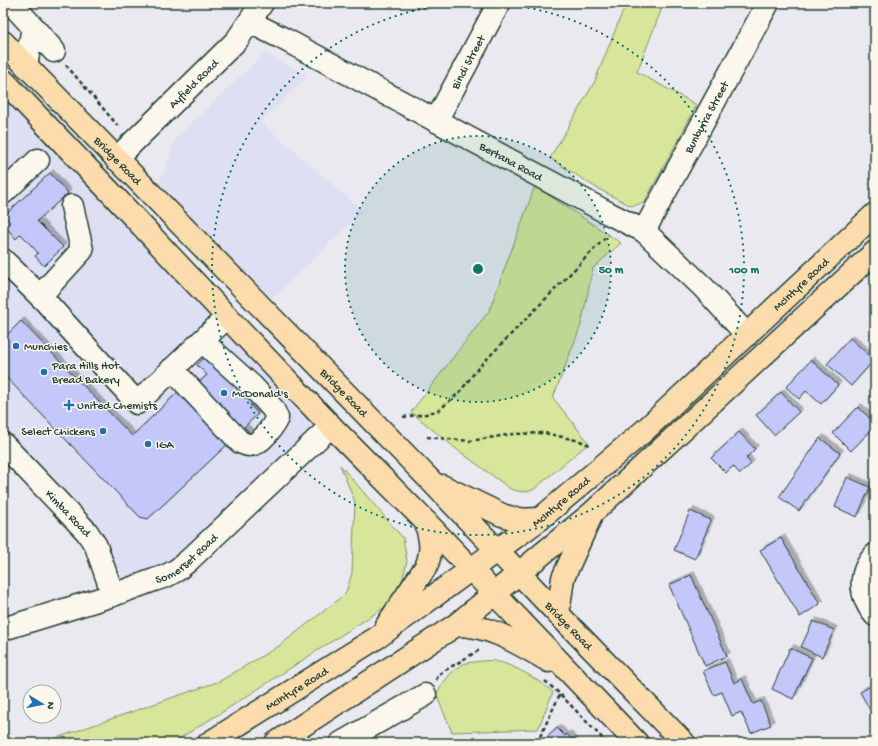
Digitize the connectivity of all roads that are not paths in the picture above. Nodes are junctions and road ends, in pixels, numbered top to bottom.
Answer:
1 (11, 3) edge
2 (262, 3) edge
3 (499, 3) edge
4 (768, 3) edge
5 (250, 22) junction
6 (33, 27) junction
7 (3, 42) edge
8 (54, 52) road end
9 (26, 66) junction
10 (3, 80) edge
11 (436, 121) junction
12 (116, 159) junction
13 (38, 160) dead end
14 (97, 178) junction
15 (3, 193) edge
16 (72, 206) dead end
17 (875, 214) edge
18 (644, 231) junction
19 (875, 252) edge
20 (3, 260) edge
21 (227, 272) junction
22 (40, 296) junction
23 (227, 317) junction
24 (747, 335) junction
25 (202, 341) junction
26 (172, 369) junction
27 (331, 426) junction
28 (3, 444) edge
29 (431, 481) junction
30 (592, 513) junction
31 (540, 519) junction
32 (426, 522) junction
33 (497, 550) junction
34 (875, 555) edge
35 (471, 569) junction
36 (519, 573) junction
37 (494, 594) junction
38 (113, 595) junction
39 (558, 614) junction
40 (875, 614) edge
41 (456, 625) junction
42 (3, 629) edge
43 (378, 637) junction
44 (568, 671) junction
45 (425, 695) road end
46 (209, 743) edge
47 (276, 743) edge
48 (341, 743) edge
49 (637, 743) edge
50 (684, 743) edge

1 - 6 street
2 - 5 street, Ayfield Road
3 - 11 street, Bindi Street
4 - 18 street, Bunburra Street
5 - 11 street, Bertana Road
5 - 12 street, Ayfield Road
6 - 8 street
6 - 9 street
7 - 9 main road, Bridge Road
9 - 12 main road, Bridge Road
10 - 14 main road
11 - 18 street, Bertana Road
12 - 14 main road
12 - 21 main road, Bridge Road
13 - 15 street
14 - 23 main road
16 - 22 street
17 - 24 main road, McIntyre Road
18 - 24 street, Bertana Road
19 - 30 main road
20 - 22 street
21 - 23 main road
21 - 29 main road, Bridge Road
22 - 26 street
23 - 25 street
23 - 27 main road
24 - 31 main road, McIntyre Road
25 - 26 street
25 - 26 street
27 - 32 main road
27 - 38 street, Somerset Road
28 - 38 street, Kimba Road
29 - 31 main road
29 - 33 main road, Bridge Road
30 - 36 main road
30 - 39 main road
31 - 33 main road, McIntyre Road
32 - 35 main road
32 - 43 main road
33 - 35 main road, McIntyre Road
33 - 36 main road, Bridge Road
34 - 40 street
35 - 37 main road
35 - 43 main road, McIntyre Road
36 - 37 main road
36 - 39 main road, Bridge Road
37 - 41 main road
37 - 44 main road
38 - 42 street, Somerset Road
39 - 50 main road, Bridge Road
41 - 44 main road
41 - 47 main road
43 - 46 main road, McIntyre Road
44 - 49 main road
45 - 48 street

